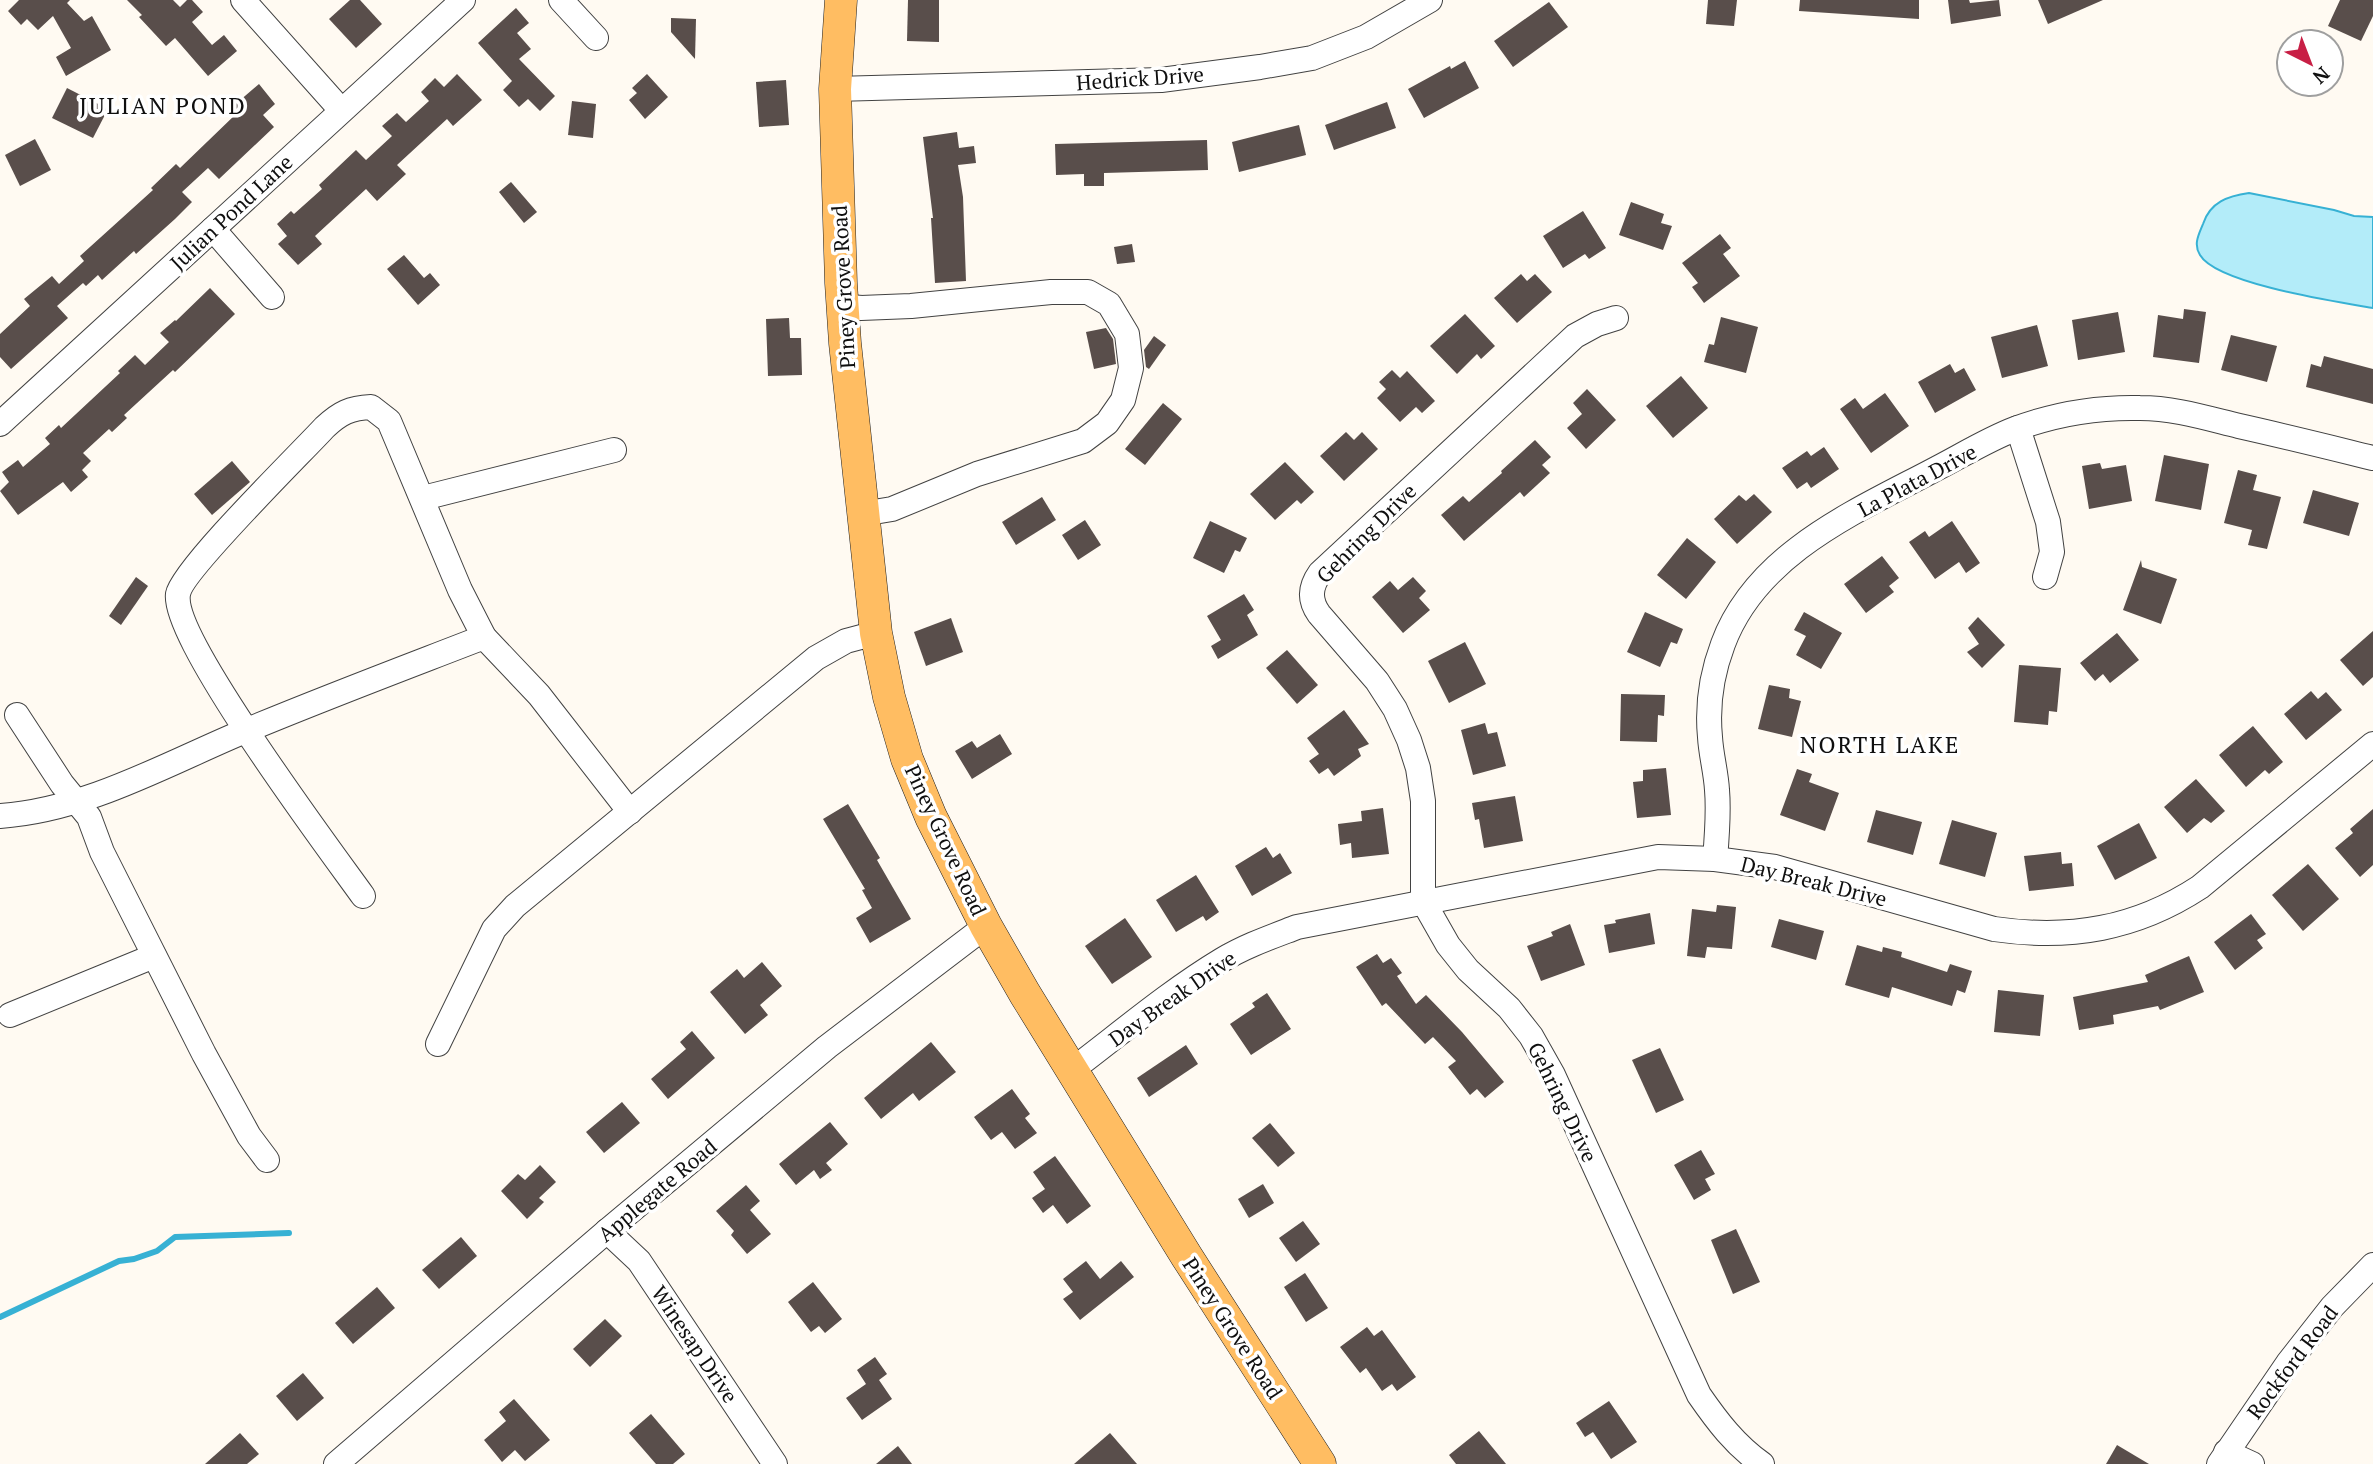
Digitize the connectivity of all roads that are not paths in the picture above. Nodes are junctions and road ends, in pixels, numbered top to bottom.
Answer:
1 (243, 0) edge
2 (561, 0) edge
3 (841, 0) edge
4 (1430, 0) edge
5 (452, 4) edge
6 (596, 38) dead end
7 (835, 89) junction
8 (341, 110) junction
9 (213, 229) junction
10 (272, 297) dead end
11 (842, 306) junction
12 (1616, 318) dead end
13 (0, 424) edge
14 (2018, 428) junction
15 (614, 450) dead end
16 (2373, 458) edge
17 (423, 498) junction
18 (862, 514) junction
19 (2045, 577) dead end
20 (876, 633) junction
21 (484, 637) junction
22 (17, 715) dead end
23 (247, 730) junction
24 (2373, 744) edge
25 (77, 802) junction
26 (630, 812) junction
27 (0, 816) edge
28 (1715, 859) junction
29 (363, 895) dead end
30 (1423, 901) junction
31 (986, 926) junction
32 (154, 956) junction
33 (10, 1015) dead end
34 (438, 1044) dead end
35 (1072, 1070) junction
36 (267, 1160) dead end
37 (607, 1231) junction
38 (2373, 1265) edge
39 (2222, 1458) edge
40 (1314, 1461) edge
41 (336, 1464) edge
42 (775, 1464) edge
43 (1762, 1464) edge
44 (2252, 1464) edge

1 - 8 street
2 - 6 street
3 - 7 main road, Piney Grove Road
4 - 7 street, Hedrick Drive
5 - 8 street, Julian Pond Lane
7 - 11 main road, Piney Grove Road
8 - 9 street, Julian Pond Lane
9 - 10 street
9 - 13 street, Julian Pond Lane
11 - 18 main road, Piney Grove Road
11 - 18 street
12 - 30 street, Gehring Drive
14 - 16 street, La Plata Drive
14 - 19 street
14 - 28 street, La Plata Drive
15 - 17 street
17 - 21 street
17 - 23 street
18 - 20 main road, Piney Grove Road
20 - 26 street
20 - 31 main road, Piney Grove Road
21 - 23 street
21 - 26 street
22 - 25 street
23 - 25 street
23 - 29 street
24 - 28 street, Day Break Drive
25 - 27 street
25 - 32 street
26 - 34 street
28 - 30 street, Day Break Drive
30 - 35 street, Day Break Drive
30 - 43 street, Gehring Drive
31 - 35 main road, Piney Grove Road
31 - 37 street, Applegate Road
32 - 33 street
32 - 36 street
35 - 40 main road, Piney Grove Road
37 - 41 street, Applegate Road
37 - 42 street, Winesap Drive
38 - 39 street, Rockford Road
39 - 44 street

